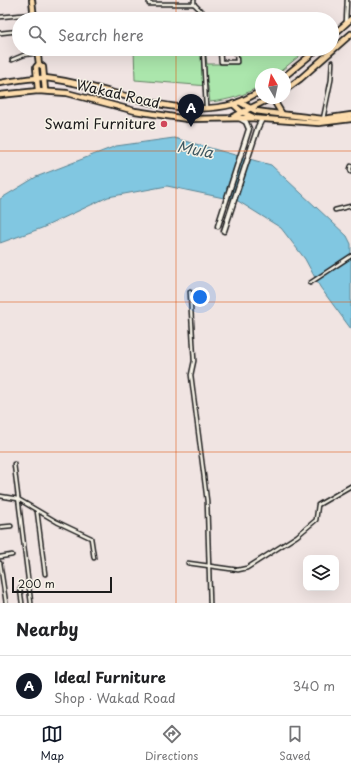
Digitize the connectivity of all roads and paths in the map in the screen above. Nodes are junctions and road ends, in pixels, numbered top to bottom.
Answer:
1 (32, 0) edge
2 (149, 0) edge
3 (194, 0) edge
4 (347, 0) edge
5 (194, 4) junction
6 (33, 12) edge
7 (202, 12) edge
8 (0, 17) edge
9 (12, 17) edge
10 (351, 19) edge
11 (346, 24) junction
12 (339, 30) edge
13 (12, 32) edge
14 (0, 33) edge
15 (351, 34) edge
16 (339, 45) edge
17 (22, 56) edge
18 (38, 56) edge
19 (203, 56) edge
20 (221, 56) edge
21 (237, 56) edge
22 (309, 56) edge
23 (326, 56) edge
24 (12, 60) dead end
25 (332, 62) dead end
26 (39, 64) junction
27 (291, 71) edge
28 (37, 78) junction
29 (44, 78) junction
30 (0, 83) edge
31 (291, 86) edge
32 (38, 91) junction
33 (45, 91) junction
34 (255, 94) edge
35 (0, 95) edge
36 (239, 102) junction
37 (233, 104) junction
38 (258, 104) edge
39 (276, 104) edge
40 (206, 108) junction
41 (250, 108) junction
42 (243, 112) junction
43 (282, 114) junction
44 (351, 115) edge
45 (231, 118) junction
46 (238, 118) junction
47 (255, 118) junction
48 (262, 119) junction
49 (323, 119) junction
50 (351, 119) edge
51 (351, 166) edge
52 (351, 172) edge
53 (351, 206) edge
54 (335, 210) dead end
55 (218, 226) dead end
56 (224, 231) dead end
57 (351, 256) edge
58 (310, 283) dead end
59 (190, 292) dead end
60 (14, 464) dead end
61 (351, 486) edge
62 (0, 496) edge
63 (18, 499) junction
64 (36, 511) junction
65 (11, 526) dead end
66 (0, 528) edge
67 (12, 556) dead end
68 (0, 557) edge
69 (94, 558) dead end
70 (0, 563) edge
71 (188, 563) dead end
72 (210, 566) junction
73 (45, 574) dead end
74 (20, 589) dead end
75 (6, 603) edge
76 (22, 603) edge
77 (31, 603) edge
78 (210, 603) edge

1 - 6 main road
2 - 5 street
3 - 5 street
4 - 11 street
5 - 7 street
8 - 9 street
10 - 11 main road
11 - 12 main road
13 - 14 street
15 - 16 main road
17 - 24 street
18 - 26 main road
19 - 40 street
20 - 21 street
22 - 27 main road
23 - 31 main road
25 - 49 street
26 - 28 main road
26 - 29 main road
28 - 29 main road, Wakad Road
28 - 30 main road, Wakad Road
28 - 32 main road
29 - 33 main road
29 - 40 main road, Wakad Road
32 - 33 main road, Wakad Road
32 - 35 main road, Wakad Road
33 - 45 main road, Wakad Road
34 - 36 main road, Wakad Road
36 - 37 main road, Wakad Road
36 - 41 main road
37 - 40 main road, Wakad Road
37 - 42 main road
38 - 41 main road
39 - 43 main road
41 - 42 main road
41 - 43 main road
42 - 45 main road
42 - 47 main road
43 - 49 main road
44 - 49 main road
45 - 46 main road, Wakad Road
46 - 47 main road, Wakad Road
46 - 55 main road
47 - 48 main road, Wakad Road
48 - 50 main road, Wakad Road
48 - 56 main road
51 - 52 street
53 - 54 street
57 - 58 street
59 - 72 street
60 - 63 street
61 - 72 street
62 - 63 street
63 - 64 street
63 - 77 street
64 - 69 street
64 - 73 street
65 - 66 street
67 - 68 street
70 - 75 street
71 - 72 street
72 - 78 street
74 - 76 street

